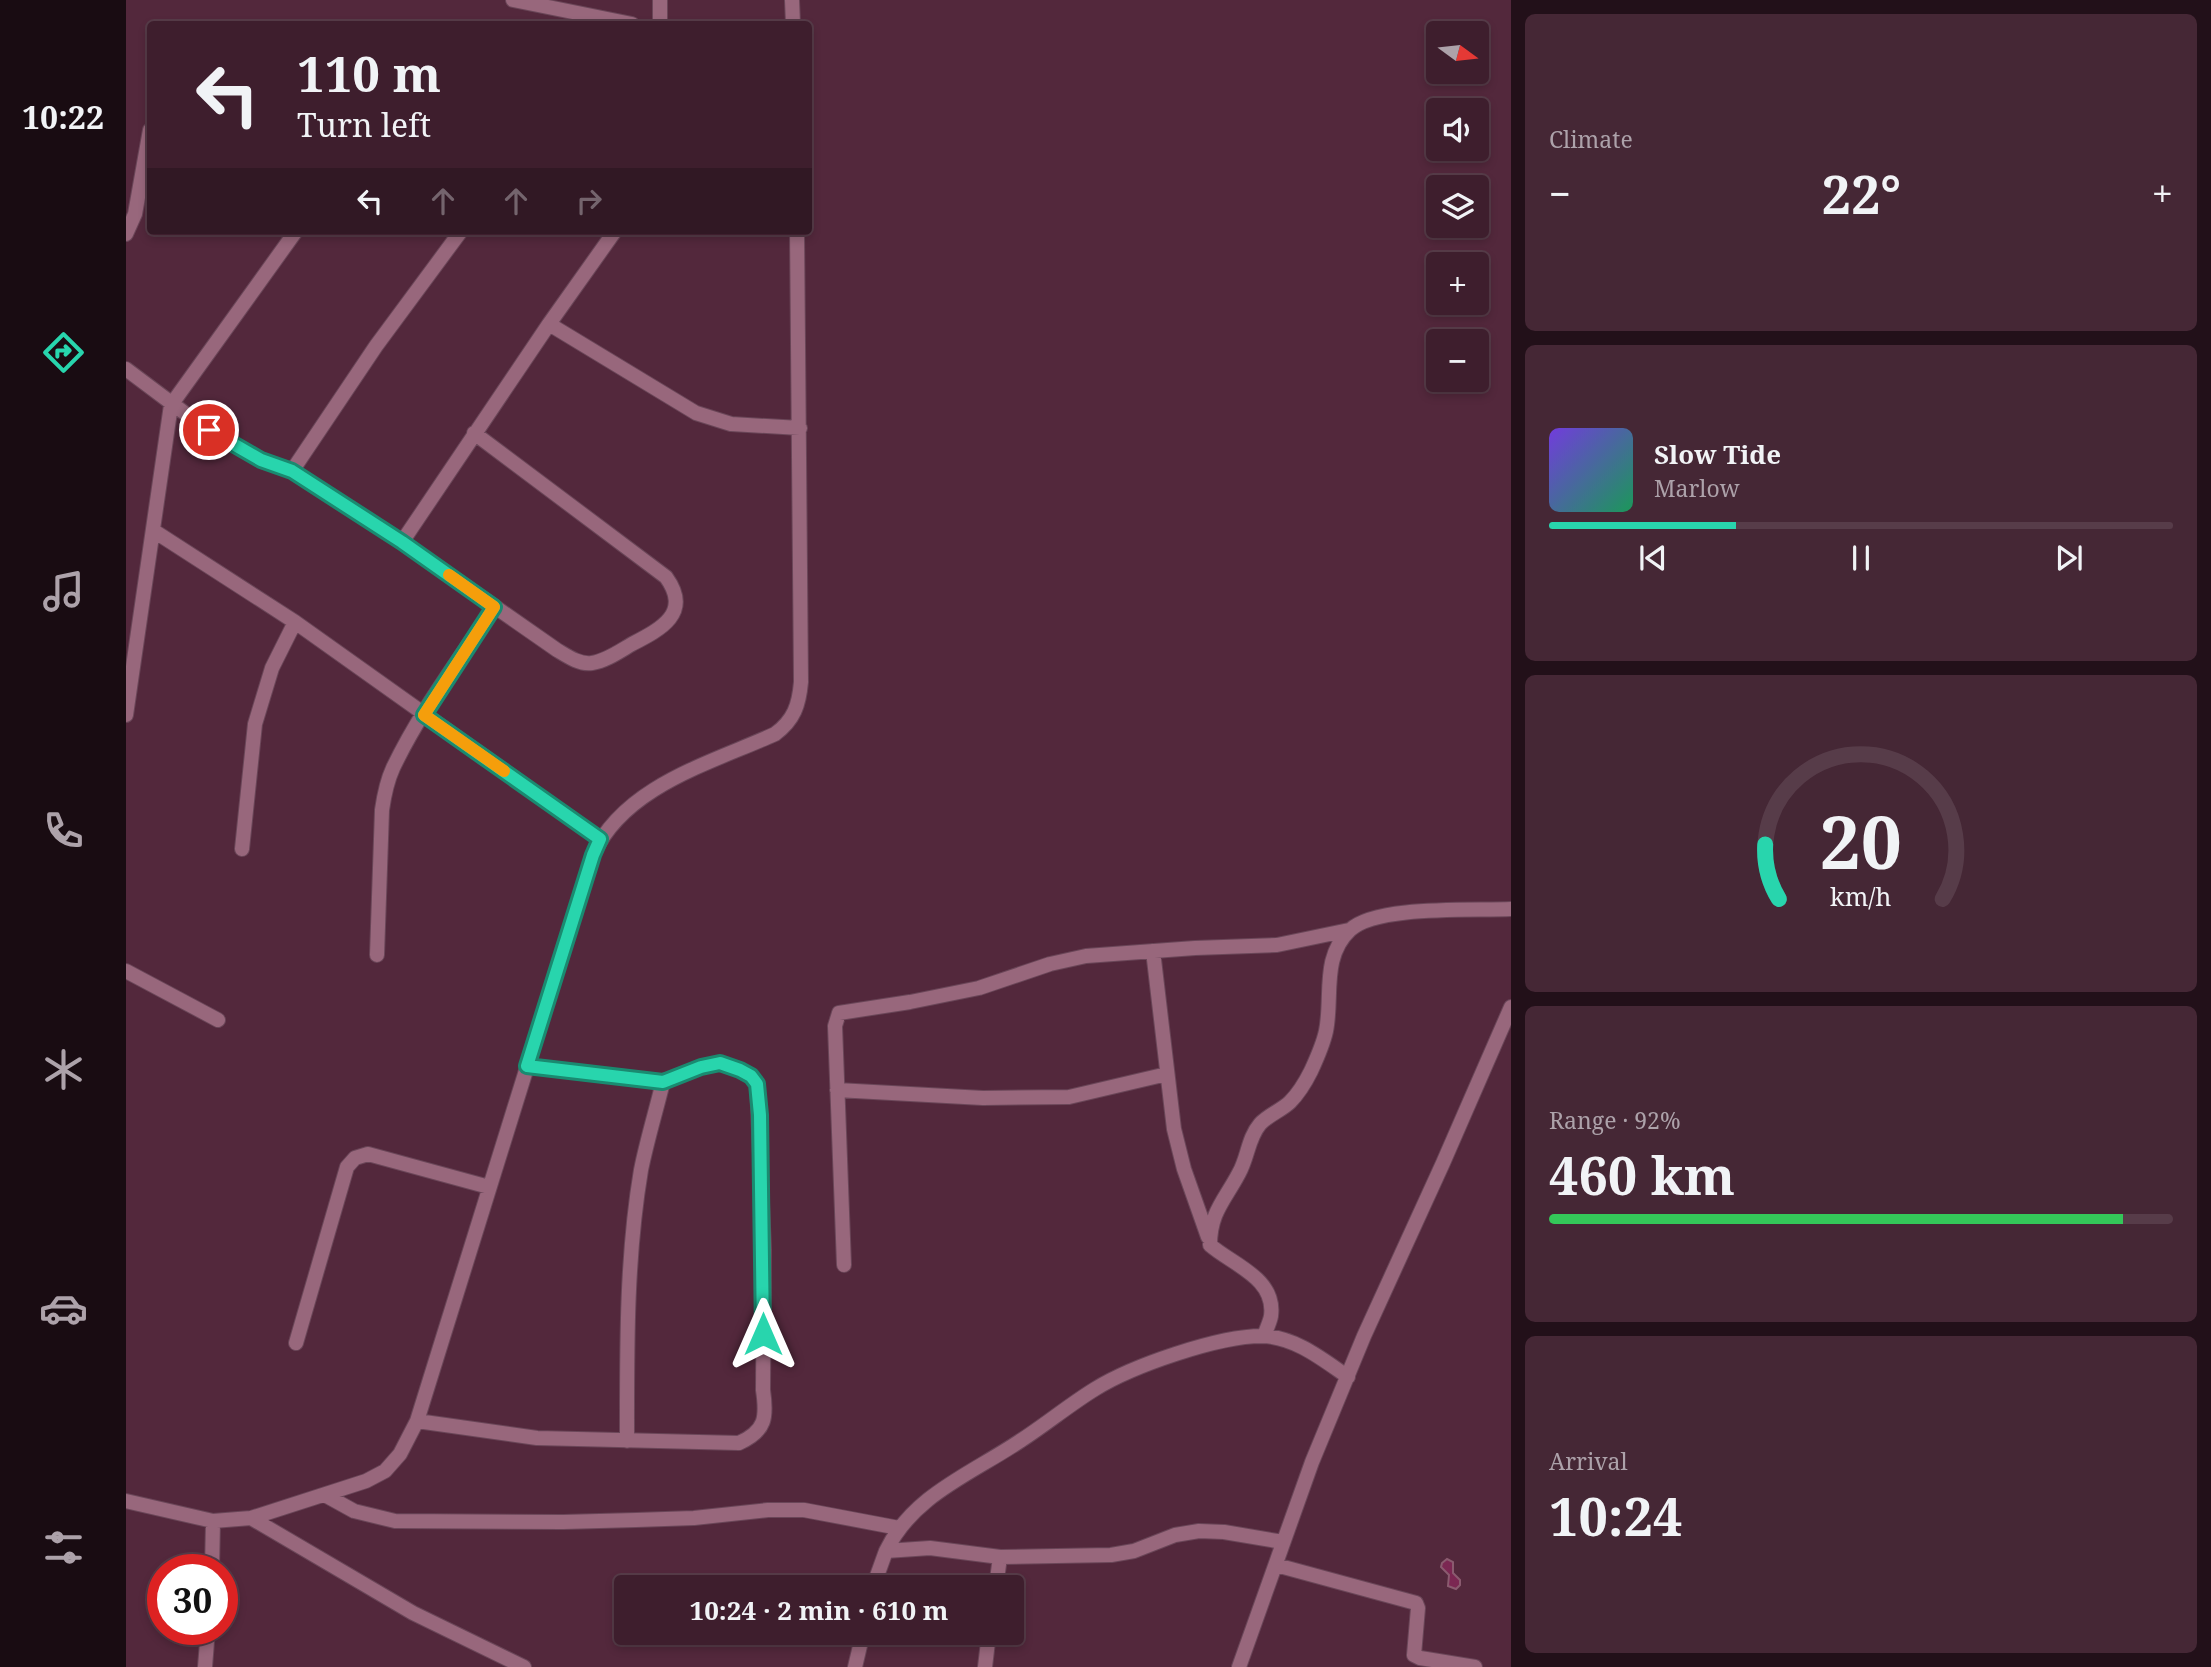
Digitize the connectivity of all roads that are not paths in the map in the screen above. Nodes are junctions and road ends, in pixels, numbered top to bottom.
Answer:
1 (513, 0) edge
2 (660, 0) edge
3 (792, 0) edge
4 (617, 21) edge
5 (660, 21) edge
6 (793, 21) edge
7 (147, 147) edge
8 (126, 234) edge
9 (293, 235) edge
10 (458, 235) edge
11 (612, 235) edge
12 (797, 235) edge
13 (549, 324) junction
14 (126, 369) edge
15 (171, 405) junction
16 (800, 428) junction
17 (474, 433) junction
18 (292, 471) junction
19 (154, 531) junction
20 (402, 542) junction
21 (494, 607) junction
22 (295, 622) junction
23 (126, 715) edge
24 (424, 715) junction
25 (600, 839) junction
26 (242, 849) dead end
27 (1511, 909) edge
28 (1349, 930) junction
29 (1153, 951) junction
30 (377, 955) dead end
31 (126, 971) edge
32 (1511, 1007) edge
33 (218, 1020) dead end
34 (527, 1066) junction
35 (1167, 1074) junction
36 (663, 1082) junction
37 (837, 1090) junction
38 (489, 1187) junction
39 (1210, 1245) junction
40 (844, 1265) dead end
41 (1264, 1336) junction
42 (296, 1343) dead end
43 (1348, 1377) junction
44 (417, 1421) junction
45 (627, 1441) junction
46 (325, 1495) junction
47 (126, 1501) edge
48 (251, 1518) junction
49 (212, 1521) junction
50 (899, 1528) junction
51 (1283, 1542) junction
52 (887, 1551) junction
53 (212, 1554) edge
54 (1000, 1557) junction
55 (1276, 1565) junction
56 (878, 1575) edge
57 (998, 1575) edge
58 (207, 1645) edge
59 (860, 1645) edge
60 (988, 1645) edge
61 (205, 1667) edge
62 (524, 1667) edge
63 (855, 1667) edge
64 (985, 1667) edge
65 (1239, 1667) edge
66 (1475, 1667) edge

1 - 4 street
2 - 5 street
3 - 6 street
7 - 8 street
9 - 15 street
10 - 18 street
11 - 13 street
12 - 16 street
13 - 16 street
13 - 17 street
14 - 15 street
15 - 18 street
15 - 19 street
16 - 25 street
17 - 20 street
17 - 21 street
18 - 20 street
19 - 22 street
19 - 23 street
20 - 21 street
21 - 24 street
22 - 24 street
22 - 26 street
24 - 25 street
24 - 30 street
25 - 34 street
27 - 28 street
28 - 29 street
28 - 39 street
29 - 35 street
29 - 37 street
31 - 33 street
32 - 43 street
34 - 36 street
34 - 38 street
35 - 37 street
35 - 39 street
36 - 45 street
36 - 45 street
37 - 40 street
38 - 42 street
38 - 44 street
39 - 41 street
41 - 43 street
41 - 50 street
43 - 51 street
44 - 45 street
44 - 46 street
46 - 48 street
46 - 50 street
47 - 49 street
48 - 49 street
48 - 62 street
49 - 53 street
50 - 52 street
51 - 54 street
51 - 55 street
52 - 54 street
52 - 56 street
54 - 57 street
55 - 65 street
55 - 66 street
58 - 61 street
59 - 63 street
60 - 64 street

